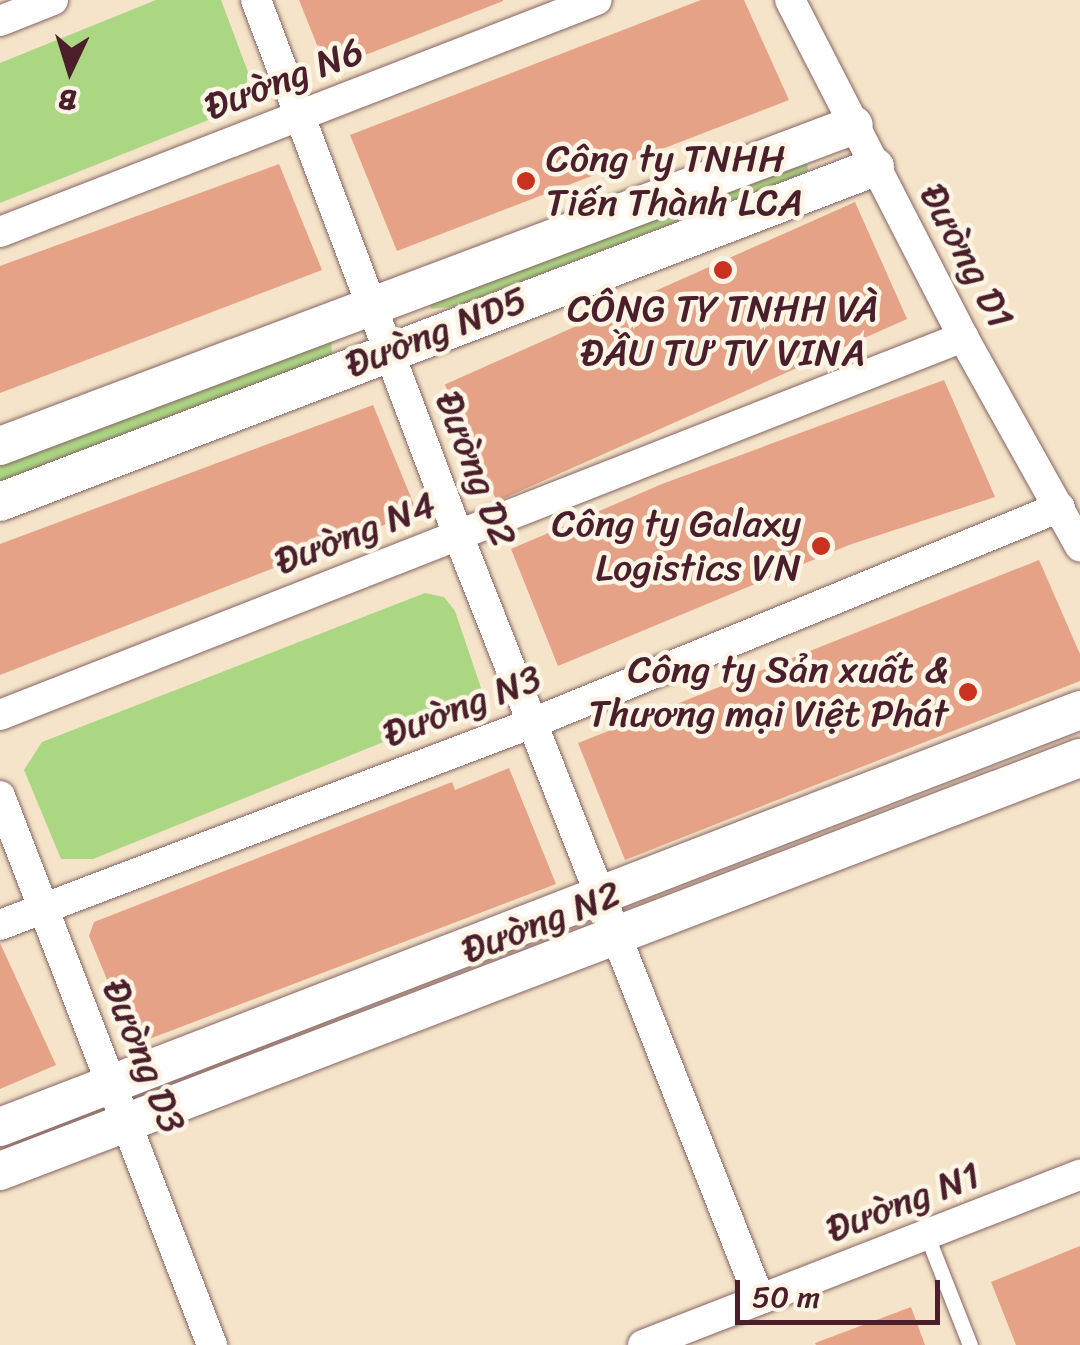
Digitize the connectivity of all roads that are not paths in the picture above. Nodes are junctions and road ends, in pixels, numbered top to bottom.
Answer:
1 (54, 0) edge
2 (256, 0) edge
3 (597, 0) edge
4 (790, 0) edge
5 (0, 21) edge
6 (300, 116) junction
7 (854, 125) junction
8 (875, 167) junction
9 (0, 232) edge
10 (369, 303) junction
11 (963, 336) junction
12 (388, 350) junction
13 (0, 446) edge
14 (0, 502) edge
15 (1060, 507) junction
16 (458, 536) junction
17 (1080, 546) edge
18 (1080, 710) edge
19 (0, 715) edge
20 (534, 722) junction
21 (1080, 758) edge
22 (879, 789) junction
23 (0, 796) edge
24 (896, 830) junction
25 (606, 897) junction
26 (43, 908) junction
27 (0, 925) edge
28 (621, 938) junction
29 (364, 1010) junction
30 (111, 1082) junction
31 (127, 1123) junction
32 (0, 1127) edge
33 (0, 1171) edge
34 (1080, 1175) edge
35 (927, 1236) junction
36 (760, 1300) junction
37 (212, 1345) edge
38 (643, 1345) edge
39 (970, 1345) edge

1 - 5 street
2 - 6 street, Đường D2
3 - 6 street, Đường N6
4 - 7 street, Đường D1
6 - 9 street, Đường N6
6 - 10 street, Đường D2
7 - 8 street, Đường D1
7 - 10 street, Đường ND5
8 - 11 street, Đường D1
8 - 12 street, Đường ND5
10 - 12 street, Đường D2
10 - 13 street, Đường ND5
11 - 15 street, Đường D1
11 - 16 street, Đường N4
12 - 14 street, Đường ND5
12 - 16 street, Đường D2
15 - 17 street, Đường D1
15 - 20 street, Đường N3
16 - 19 street, Đường N4
16 - 20 street, Đường D2
18 - 22 street, Đường N2
20 - 25 street, Đường D2
20 - 26 street, Đường N3
21 - 24 street, Đường N2
22 - 24 street
22 - 25 street, Đường N2
23 - 26 street, Đường D3
24 - 28 street, Đường N2
25 - 28 street, Đường D2
25 - 29 street, Đường N2
26 - 27 street, Đường N3
26 - 30 street, Đường D3
28 - 29 street, Đường N2
28 - 36 street, Đường D2
29 - 30 street, Đường N2
29 - 31 street, Đường N2
30 - 31 street, Đường D3
30 - 32 street, Đường N2
31 - 33 street, Đường N2
31 - 37 street, Đường D3
34 - 35 street, Đường N1
35 - 36 street, Đường N1
35 - 39 lane
36 - 38 street, Đường N1

